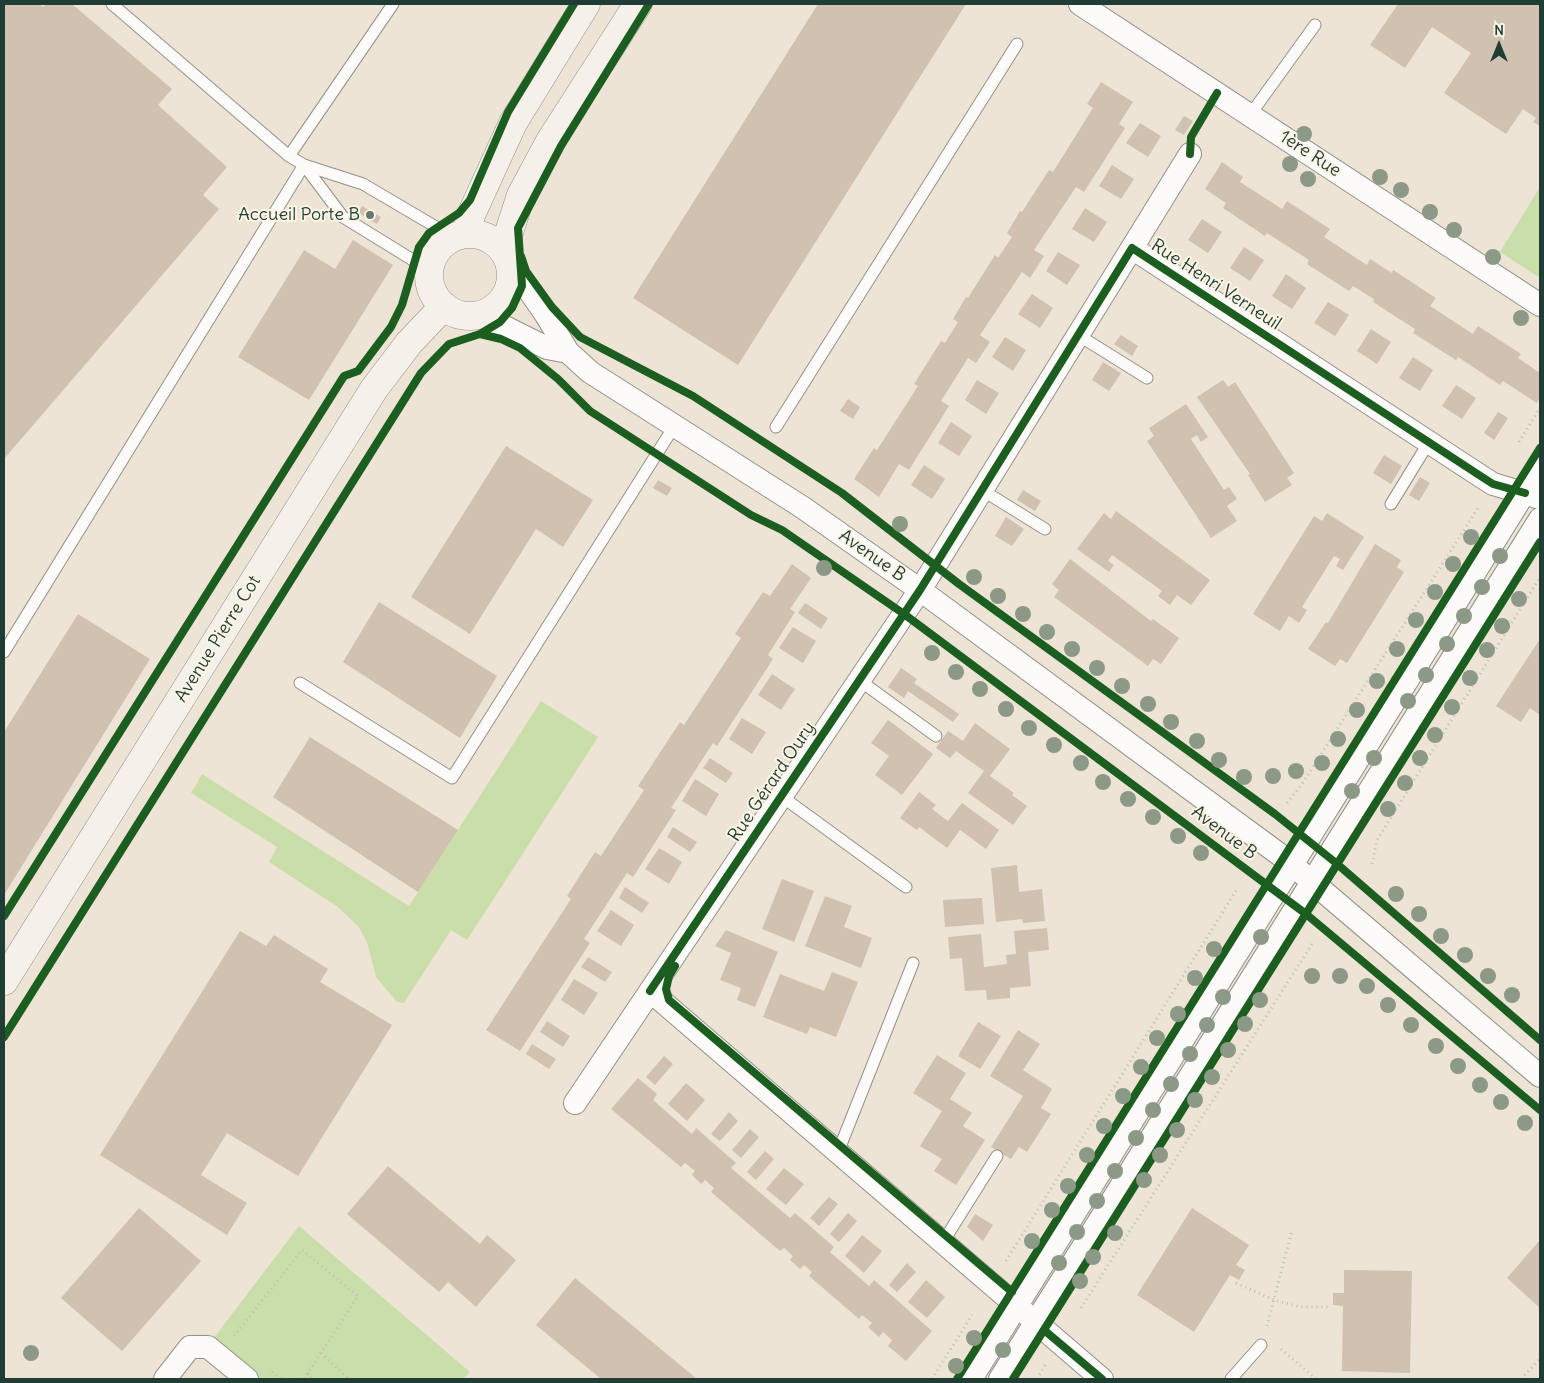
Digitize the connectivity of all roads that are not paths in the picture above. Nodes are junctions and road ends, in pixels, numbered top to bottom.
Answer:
1 (112, 4) edge
2 (393, 4) edge
3 (586, 4) edge
4 (638, 4) edge
5 (1080, 4) edge
6 (1315, 24) dead end
7 (1017, 44) dead end
8 (1250, 115) junction
9 (1190, 154) dead end
10 (289, 156) junction
11 (304, 165) junction
12 (460, 236) junction
13 (1132, 248) junction
14 (507, 257) junction
15 (429, 270) junction
16 (1540, 305) edge
17 (444, 306) junction
18 (474, 315) junction
19 (1078, 335) junction
20 (568, 352) junction
21 (1147, 378) dead end
22 (675, 425) junction
23 (776, 427) dead end
24 (1429, 442) junction
25 (1540, 468) edge
26 (982, 490) junction
27 (1532, 495) edge
28 (1391, 504) dead end
29 (1540, 519) edge
30 (1045, 529) dead end
31 (920, 590) junction
32 (4, 652) edge
33 (860, 680) junction
34 (300, 683) dead end
35 (936, 736) dead end
36 (782, 796) junction
37 (1292, 866) junction
38 (1312, 881) junction
39 (906, 887) dead end
40 (913, 963) dead end
41 (4, 981) edge
42 (650, 992) junction
43 (1540, 1076) edge
44 (575, 1103) dead end
45 (838, 1152) junction
46 (997, 1156) dead end
47 (943, 1242) junction
48 (1017, 1306) junction
49 (1040, 1326) junction
50 (1263, 1340) road end
51 (165, 1379) edge
52 (247, 1379) edge
53 (971, 1379) edge
54 (1000, 1379) edge
55 (1102, 1379) edge
56 (1231, 1379) edge

1 - 10 lane
2 - 10 lane
3 - 12 street
4 - 14 street
5 - 8 street, 1ère Rue
6 - 8 lane
7 - 23 lane
8 - 16 street, 1ère Rue
9 - 13 street, Rue Henri Verneuil
10 - 11 lane
11 - 12 lane
11 - 15 lane
11 - 32 lane
12 - 14 street
12 - 15 street
13 - 19 street, Rue Henri Verneuil
13 - 24 street, Rue Henri Verneuil
14 - 18 street
14 - 20 street, Avenue B
15 - 17 street
17 - 18 street
17 - 41 street, Avenue Pierre Cot
18 - 20 street, Avenue B
19 - 21 lane
19 - 26 street, Rue Henri Verneuil
20 - 22 street, Avenue B
22 - 31 street, Avenue B
22 - 34 lane
24 - 27 street, Rue Henri Verneuil
24 - 28 lane
25 - 27 street
26 - 30 lane
26 - 31 street, Rue Henri Verneuil
27 - 37 street
29 - 38 street
31 - 33 street, Rue Gérard Oury
31 - 37 street, Avenue B
33 - 35 lane
33 - 36 street, Rue Gérard Oury
36 - 39 lane
36 - 42 street, Rue Gérard Oury
37 - 38 street, Avenue B
37 - 48 street
38 - 43 street, Avenue B
38 - 49 street
40 - 45 lane
42 - 44 street, Rue Gérard Oury
42 - 45 street
45 - 47 street
46 - 47 lane
47 - 48 street
48 - 49 street
48 - 53 street
49 - 54 street
49 - 55 street
50 - 56 lane
51 - 52 street

